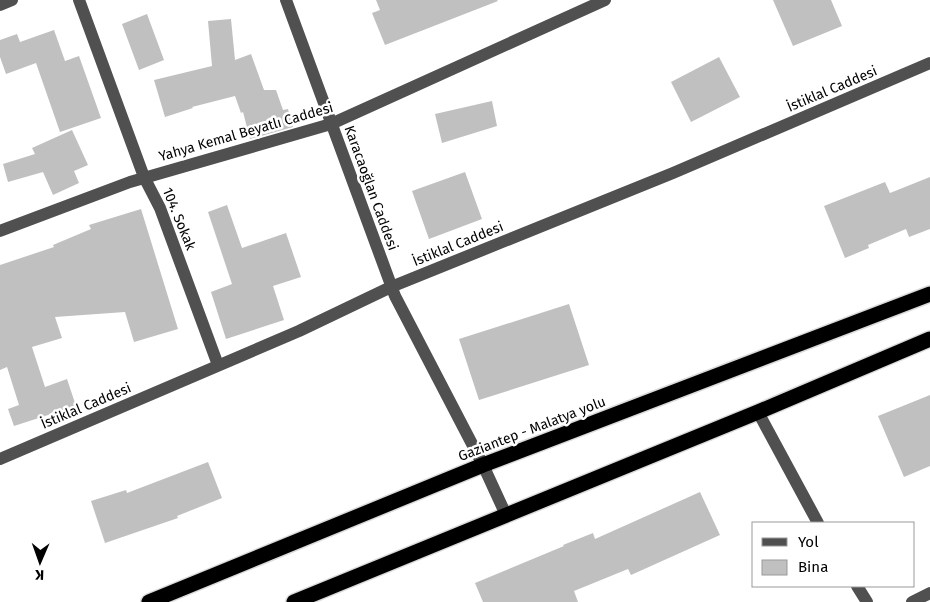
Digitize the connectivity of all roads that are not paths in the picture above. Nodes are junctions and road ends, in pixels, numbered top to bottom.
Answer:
1 (12, 0) edge
2 (79, 0) edge
3 (286, 0) edge
4 (605, 0) edge
5 (0, 5) edge
6 (930, 63) edge
7 (331, 124) junction
8 (144, 178) junction
9 (0, 231) edge
10 (391, 287) junction
11 (930, 294) edge
12 (930, 339) edge
13 (218, 365) junction
14 (758, 412) junction
15 (0, 459) edge
16 (483, 465) junction
17 (506, 515) junction
18 (817, 522) edge
19 (858, 587) edge
20 (930, 593) edge
21 (148, 602) edge
22 (294, 602) edge
23 (868, 602) edge
24 (912, 602) edge

1 - 5 street
2 - 8 street, 104. Sokak
3 - 7 street, Karacaoğlan Caddesi
4 - 7 street, Yahya Kemal Beyatlı Caddesi
6 - 10 street, İstiklal Caddesi
7 - 8 street, Yahya Kemal Beyatlı Caddesi
7 - 10 street, Karacaoğlan Caddesi
8 - 9 street, Yahya Kemal Beyatlı Caddesi
8 - 13 street, 104. Sokak
10 - 13 street, İstiklal Caddesi
10 - 16 street, Karacaoğlan Caddesi
11 - 16 highway, Gaziantep - Malatya yolu
12 - 14 highway
13 - 15 street, İstiklal Caddesi
14 - 17 highway
14 - 18 street
16 - 17 street, Karacaoğlan Caddesi
16 - 21 highway, Gaziantep - Malatya yolu
17 - 22 highway
19 - 23 street
20 - 24 street

